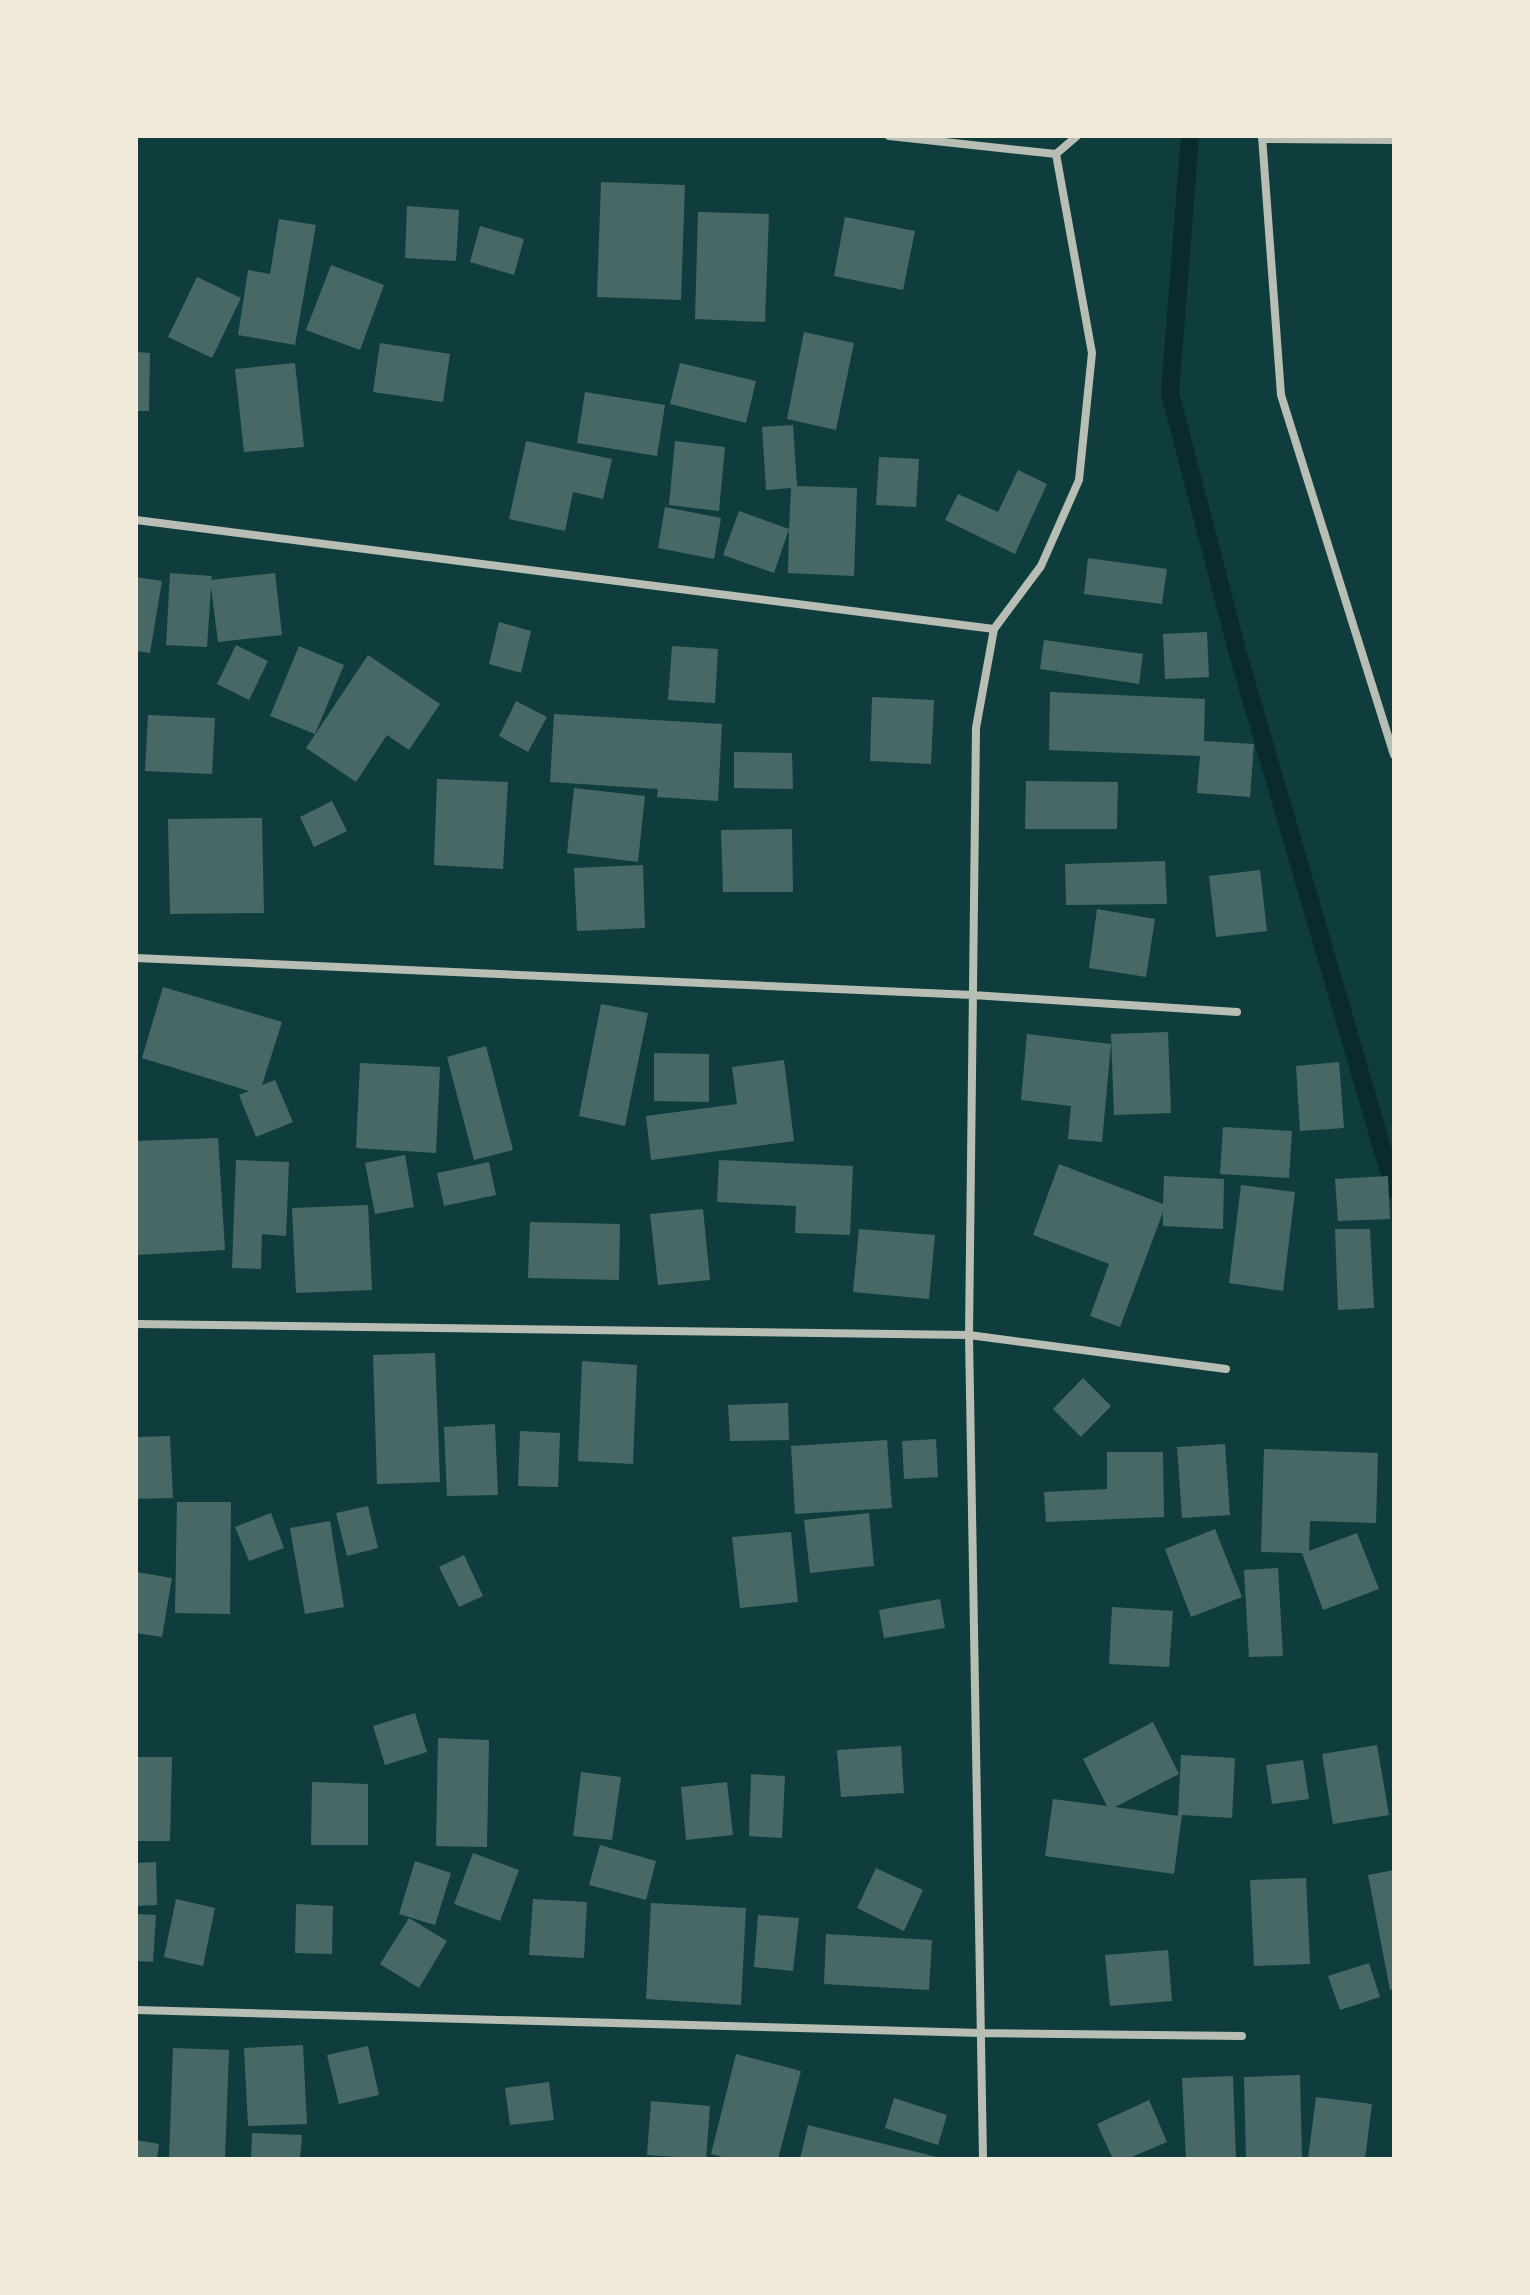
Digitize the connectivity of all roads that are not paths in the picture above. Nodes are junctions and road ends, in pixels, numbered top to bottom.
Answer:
1 (889, 136) edge
2 (1077, 136) edge
3 (1262, 138) edge
4 (1394, 140) edge
5 (1056, 154) junction
6 (136, 520) edge
7 (994, 629) junction
8 (1394, 755) edge
9 (136, 958) edge
10 (973, 995) junction
11 (1237, 1012) dead end
12 (136, 1324) edge
13 (969, 1335) junction
14 (1226, 1369) dead end
15 (136, 2010) edge
16 (981, 2033) junction
17 (1242, 2036) dead end
18 (983, 2159) edge

1 - 5 street
2 - 5 street
3 - 4 street
3 - 8 street
5 - 7 street
6 - 7 street
7 - 10 street
9 - 10 street
10 - 11 street
10 - 13 street
12 - 13 street
13 - 14 street
13 - 16 street
15 - 16 street
16 - 17 street
16 - 18 street

